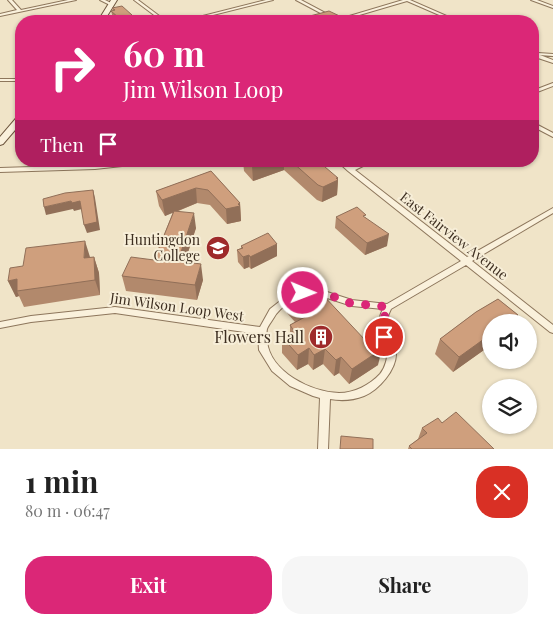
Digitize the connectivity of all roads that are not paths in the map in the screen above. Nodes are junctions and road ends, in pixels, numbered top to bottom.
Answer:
1 (10, 0) edge
2 (74, 0) edge
3 (102, 0) edge
4 (136, 0) edge
5 (271, 0) edge
6 (298, 0) edge
7 (407, 0) edge
8 (532, 0) edge
9 (113, 2) edge
10 (553, 7) edge
11 (20, 11) junction
12 (0, 15) edge
13 (105, 15) edge
14 (156, 15) edge
15 (210, 15) edge
16 (327, 15) edge
17 (358, 15) edge
18 (442, 15) edge
19 (539, 54) edge
20 (553, 55) edge
21 (539, 57) edge
22 (553, 62) edge
23 (0, 80) edge
24 (15, 80) edge
25 (553, 84) edge
26 (539, 89) edge
27 (15, 125) edge
28 (539, 128) edge
29 (553, 135) edge
30 (0, 142) edge
31 (83, 167) edge
32 (347, 167) edge
33 (357, 167) edge
34 (61, 169) joint
35 (0, 170) edge
36 (350, 170) junction
37 (553, 210) edge
38 (465, 261) junction
39 (388, 307) junction
40 (0, 325) edge
41 (553, 330) edge
42 (262, 332) junction
43 (326, 397) junction
44 (323, 449) edge

1 - 11 street
2 - 11 street
3 - 9 street
4 - 14 street
5 - 15 street
6 - 16 street
7 - 17 street
7 - 18 street
8 - 10 street
9 - 13 main road
11 - 12 street
19 - 20 street
21 - 22 street
23 - 24 street
25 - 26 street
27 - 30 main road
28 - 29 street
31 - 34 street
32 - 36 street, East Fairview Avenue
33 - 36 street
34 - 35 street
36 - 38 street, East Fairview Avenue
37 - 38 street
38 - 39 street
38 - 41 street, East Fairview Avenue
39 - 42 street
39 - 43 street
40 - 42 street, Jim Wilson Loop West
42 - 43 street
43 - 44 street

